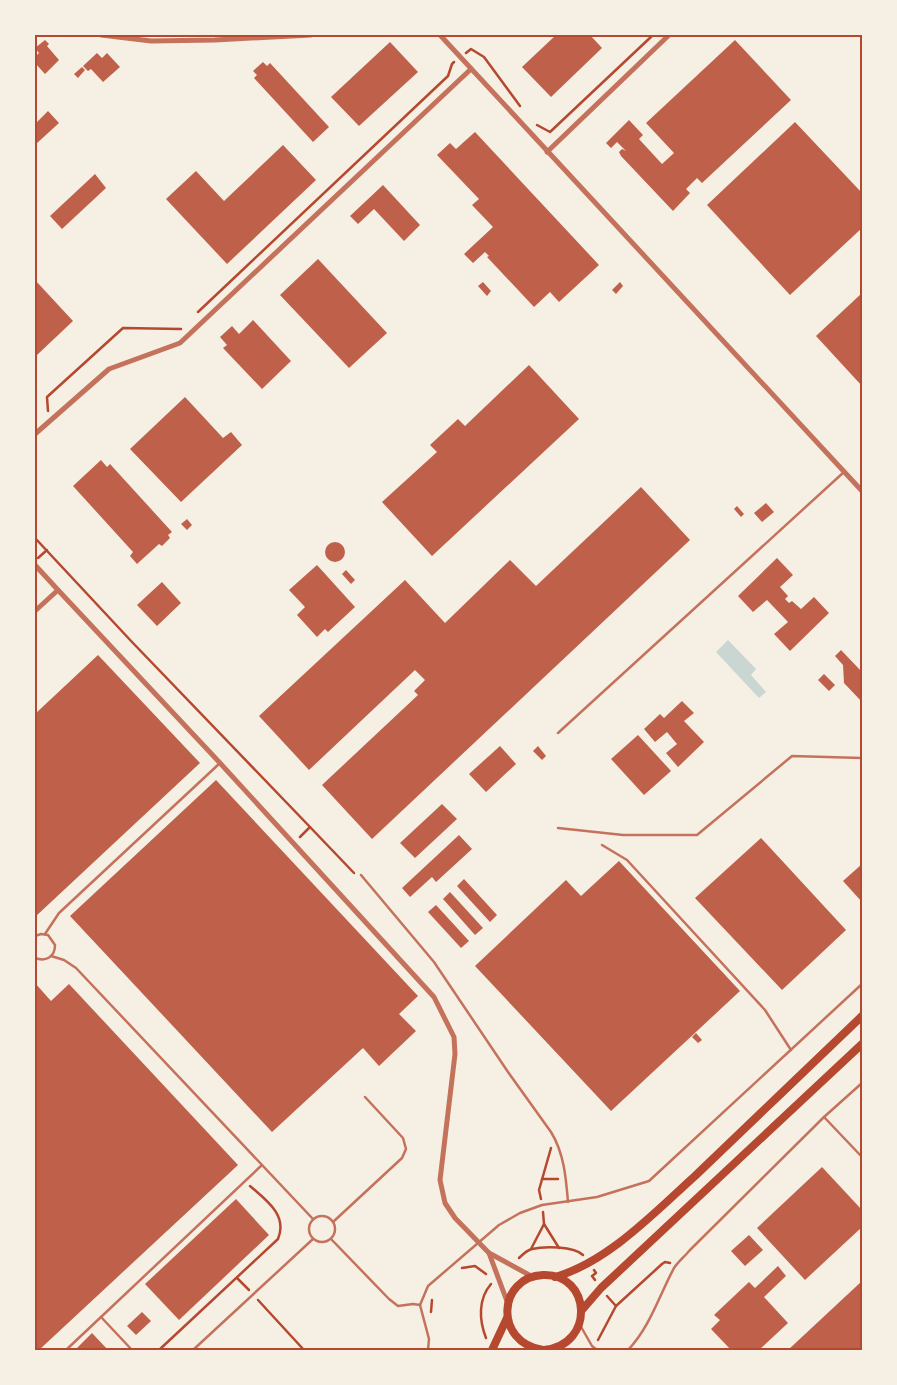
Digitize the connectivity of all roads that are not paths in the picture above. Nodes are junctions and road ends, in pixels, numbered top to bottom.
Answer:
1 (101, 35) edge
2 (311, 35) edge
3 (440, 35) edge
4 (669, 35) edge
5 (470, 69) junction
6 (547, 152) junction
7 (35, 434) edge
8 (844, 472) junction
9 (862, 491) edge
10 (35, 565) edge
11 (58, 590) junction
12 (35, 611) edge
13 (558, 733) dead end
14 (862, 758) edge
15 (220, 763) junction
16 (558, 828) dead end
17 (602, 845) dead end
18 (361, 875) dead end
19 (45, 934) junction
20 (35, 936) edge
21 (51, 956) junction
22 (35, 958) edge
23 (862, 984) edge
24 (862, 1016) edge
25 (862, 1044) edge
26 (790, 1050) junction
27 (862, 1083) edge
28 (365, 1097) dead end
29 (824, 1118) junction
30 (862, 1158) edge
31 (262, 1165) junction
32 (568, 1202) junction
33 (313, 1219) junction
34 (333, 1222) junction
35 (313, 1239) junction
36 (331, 1239) junction
37 (479, 1244) junction
38 (489, 1253) junction
39 (533, 1277) junction
40 (556, 1277) junction
41 (508, 1304) junction
42 (420, 1305) junction
43 (582, 1310) junction
44 (101, 1317) junction
45 (507, 1318) junction
46 (580, 1324) junction
47 (66, 1350) edge
48 (132, 1350) edge
49 (193, 1350) edge
50 (428, 1350) edge
51 (492, 1350) edge
52 (548, 1350) edge
53 (597, 1350) edge
54 (628, 1350) edge

1 - 2 street
3 - 5 street
4 - 6 street
5 - 6 street
5 - 7 street
6 - 8 street
8 - 9 street
8 - 13 lane
10 - 11 street
11 - 12 street
11 - 15 street
14 - 16 lane
15 - 19 lane
15 - 37 street
17 - 26 lane
18 - 32 lane
19 - 20 lane
19 - 21 lane
21 - 22 lane
21 - 31 lane
23 - 26 lane
24 - 40 main road
25 - 43 main road
26 - 32 lane
27 - 29 lane
28 - 34 lane
29 - 30 lane
29 - 54 lane
31 - 33 lane
31 - 44 lane
32 - 37 lane
33 - 34 lane
33 - 35 lane
34 - 36 lane
35 - 36 lane
35 - 49 lane
36 - 42 lane
37 - 38 street
37 - 42 lane
38 - 39 street
38 - 41 street
39 - 40 main road
39 - 41 main road
40 - 43 main road
41 - 45 main road
42 - 50 lane
43 - 46 main road
44 - 47 lane
44 - 48 lane
45 - 51 main road
45 - 52 main road
46 - 52 main road
46 - 53 lane

